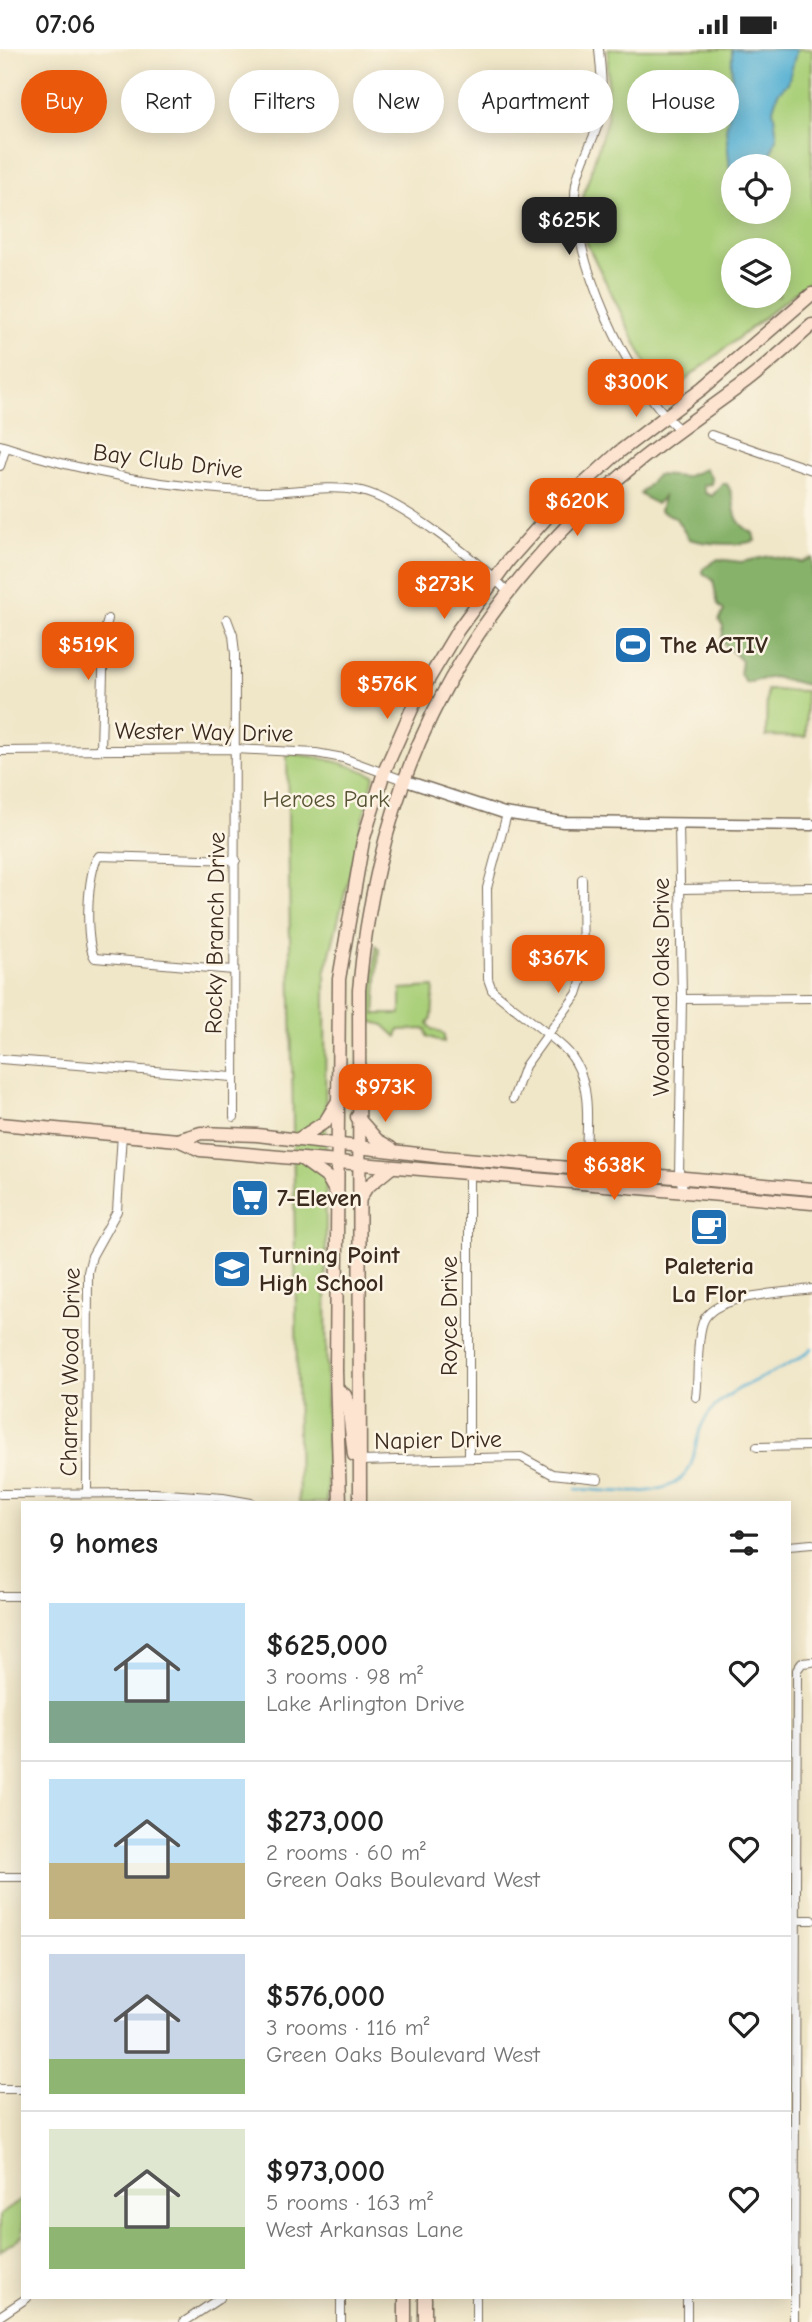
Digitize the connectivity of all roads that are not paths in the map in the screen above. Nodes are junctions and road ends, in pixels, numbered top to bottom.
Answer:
1 (599, 49) edge
2 (812, 295) edge
3 (812, 325) edge
4 (665, 417) junction
5 (679, 429) junction
6 (711, 435) dead end
7 (3, 446) edge
8 (0, 466) edge
9 (812, 470) edge
10 (495, 578) junction
11 (509, 593) junction
12 (107, 619) dead end
13 (228, 619) dead end
14 (235, 749) junction
15 (101, 750) junction
16 (0, 751) edge
17 (384, 772) junction
18 (403, 780) junction
19 (507, 814) junction
20 (679, 824) junction
21 (812, 825) edge
22 (236, 860) junction
23 (582, 879) dead end
24 (812, 887) edge
25 (682, 889) junction
26 (345, 934) junction
27 (364, 939) junction
28 (233, 969) junction
29 (812, 998) edge
30 (682, 999) junction
31 (547, 1034) junction
32 (0, 1059) edge
33 (232, 1077) junction
34 (513, 1099) dead end
35 (338, 1100) junction
36 (234, 1117) dead end
37 (357, 1117) junction
38 (0, 1124) edge
39 (122, 1134) junction
40 (296, 1139) junction
41 (178, 1140) junction
42 (338, 1145) junction
43 (357, 1148) junction
44 (394, 1150) junction
45 (296, 1158) junction
46 (338, 1161) junction
47 (357, 1164) junction
48 (527, 1164) junction
49 (392, 1167) junction
50 (584, 1168) junction
51 (469, 1174) junction
52 (679, 1176) junction
53 (526, 1178) junction
54 (584, 1183) junction
55 (812, 1189) edge
56 (684, 1191) junction
57 (338, 1196) junction
58 (358, 1202) junction
59 (812, 1203) edge
60 (812, 1289) edge
61 (337, 1389) junction
62 (696, 1397) dead end
63 (812, 1446) edge
64 (757, 1447) dead end
65 (469, 1458) junction
66 (359, 1461) junction
67 (598, 1479) dead end
68 (87, 1492) junction
69 (0, 1494) edge
70 (240, 1501) edge
71 (340, 1501) edge
72 (360, 1501) edge
73 (812, 1544) edge
74 (791, 1546) edge
75 (21, 1596) edge
76 (0, 1597) edge
77 (808, 1662) edge
78 (0, 1877) edge
79 (21, 1877) edge
80 (812, 1920) edge
81 (792, 1921) edge
82 (0, 2089) edge
83 (21, 2089) edge
84 (792, 2233) edge
85 (26, 2299) edge
86 (218, 2299) edge
87 (341, 2299) edge
88 (405, 2299) edge
89 (425, 2299) edge
90 (477, 2299) edge
91 (687, 2299) edge
92 (0, 2316) edge
93 (184, 2322) edge
94 (341, 2322) edge
95 (405, 2322) edge
96 (425, 2322) edge
97 (476, 2322) edge
98 (687, 2322) edge
99 (794, 2322) edge

1 - 4 street
2 - 4 main road
3 - 5 main road
4 - 5 street
4 - 10 main road
5 - 11 main road
6 - 9 street
7 - 8 street
7 - 10 street, Bay Club Drive
10 - 11 street, Bay Club Drive
10 - 17 main road
11 - 18 main road
12 - 15 street
13 - 14 street, Rocky Branch Drive
14 - 15 street, Wester Way Drive
14 - 17 street, Wester Way Drive
14 - 22 street, Rocky Branch Drive
15 - 16 street, Wester Way Drive
17 - 18 street, Wester Way Drive
17 - 26 main road
18 - 19 street
18 - 27 main road
19 - 20 street
19 - 31 street
20 - 21 street
20 - 25 street, Woodland Oaks Drive
22 - 28 street, Rocky Branch Drive
22 - 28 street
23 - 31 street
24 - 25 street
25 - 30 street, Woodland Oaks Drive
26 - 27 main road
26 - 35 main road
27 - 37 main road
28 - 33 street, Rocky Branch Drive
29 - 30 street
30 - 52 street, Woodland Oaks Drive
31 - 34 street
31 - 50 street
32 - 33 street
33 - 36 street, Rocky Branch Drive
35 - 40 main road
35 - 42 main road
37 - 43 main road
37 - 44 main road
38 - 39 main road
39 - 41 main road
39 - 68 street, Charred Wood Drive
40 - 41 main road
40 - 42 main road
41 - 45 main road
42 - 43 main road
42 - 46 main road
43 - 44 main road
43 - 47 main road
44 - 48 main road
45 - 46 main road
45 - 57 main road
46 - 47 main road
46 - 57 main road
47 - 49 main road
47 - 58 main road
48 - 50 main road
48 - 53 main road
49 - 51 main road
49 - 58 main road
50 - 52 main road
50 - 54 street
51 - 53 main road
51 - 65 street, Royce Drive
52 - 55 main road
52 - 56 street, Woodland Oaks Drive
53 - 54 main road
54 - 56 main road
56 - 59 main road
57 - 61 main road
58 - 66 main road
60 - 62 street
61 - 66 main road
61 - 71 main road
63 - 64 street
65 - 66 street, Napier Drive
65 - 67 street, Napier Drive
66 - 72 main road
68 - 69 street
68 - 70 street
73 - 74 street
75 - 76 street
77 - 81 street
78 - 79 street
80 - 81 street
81 - 84 street
82 - 83 street
84 - 99 street
85 - 92 street
86 - 93 street
87 - 94 street
88 - 95 main road
89 - 96 main road
90 - 97 street
91 - 98 street

